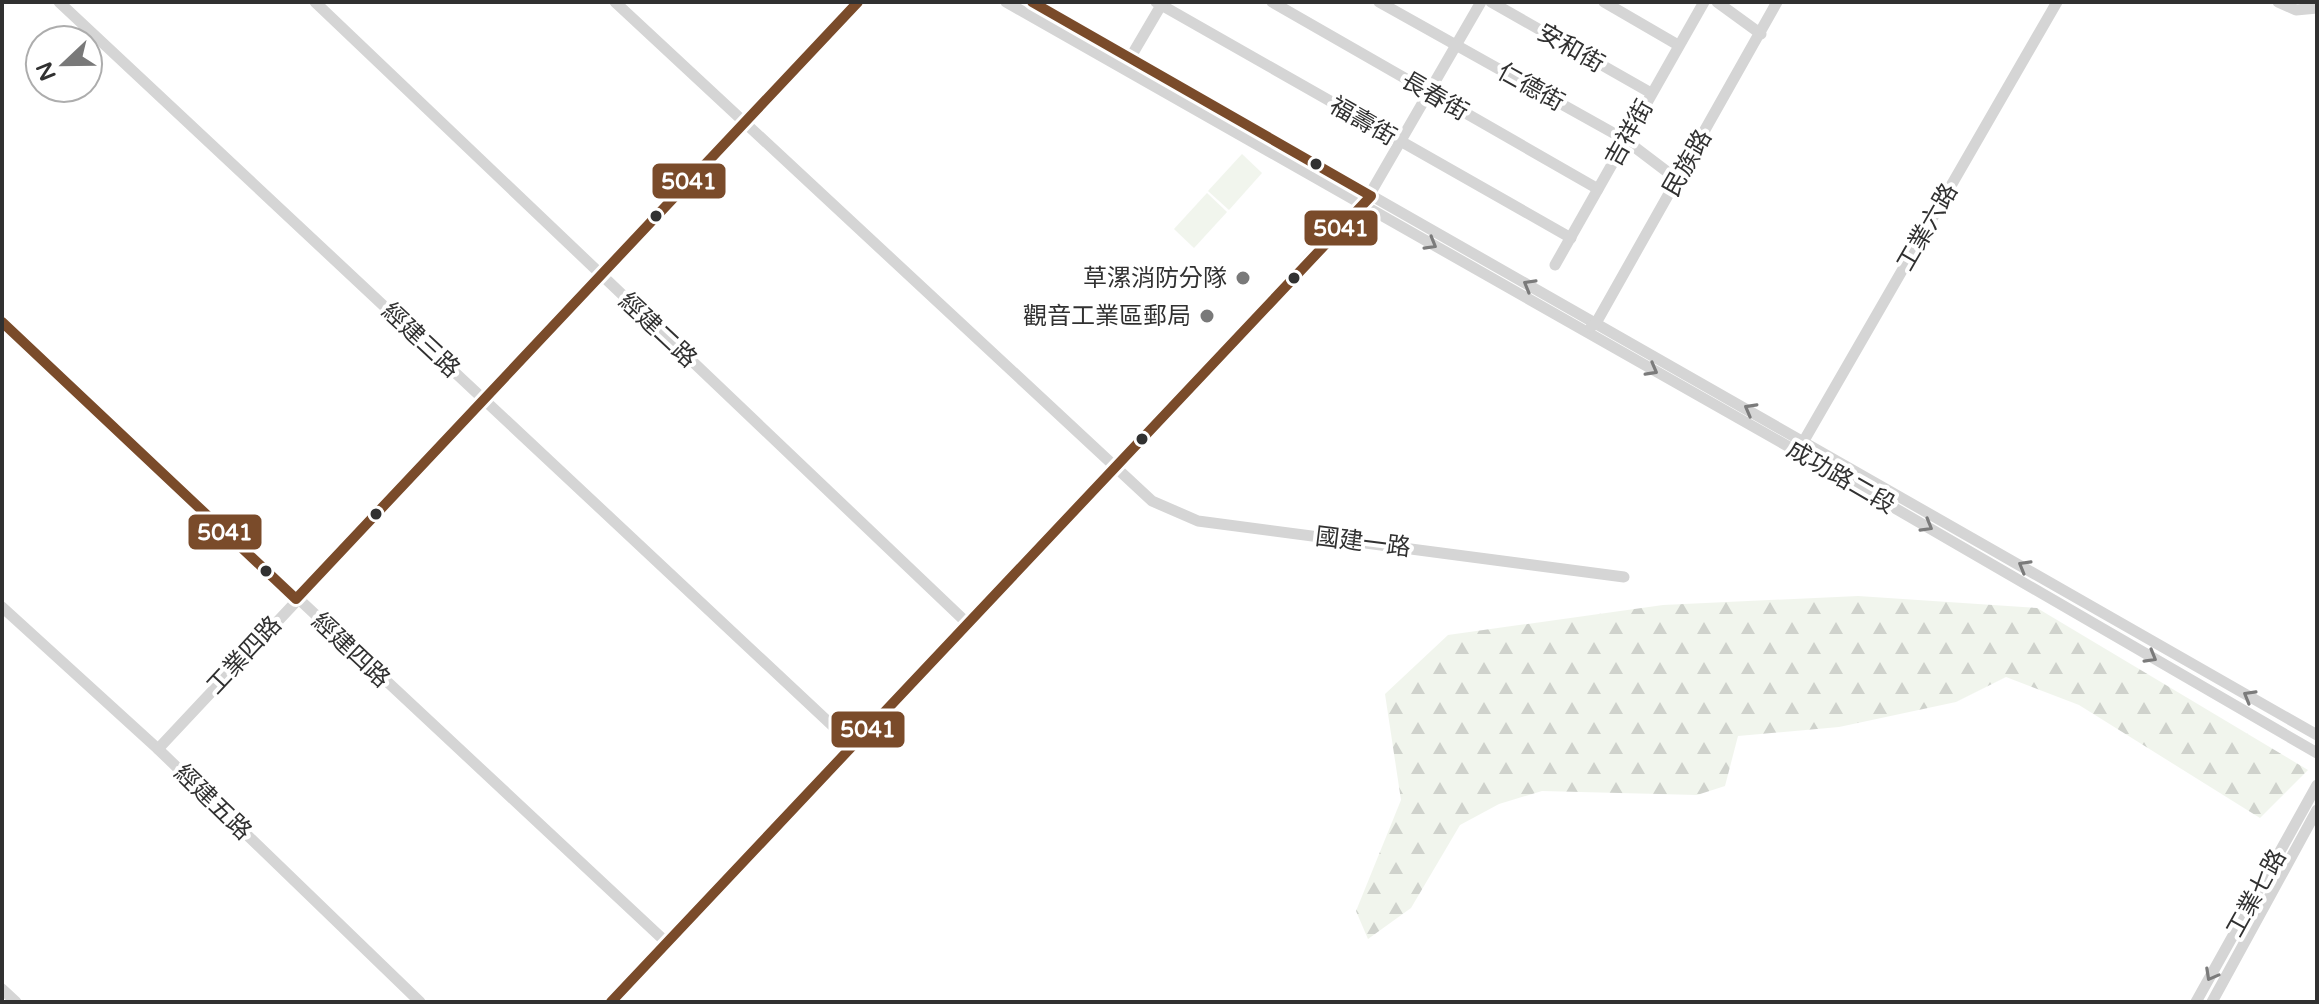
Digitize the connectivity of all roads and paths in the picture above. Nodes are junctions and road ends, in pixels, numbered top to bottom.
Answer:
1 (59, 2) edge
2 (315, 2) edge
3 (615, 2) edge
4 (858, 2) edge
5 (1006, 2) edge
6 (1032, 2) edge
7 (1272, 2) edge
8 (1379, 2) edge
9 (1481, 2) edge
10 (1491, 2) edge
11 (1604, 2) edge
12 (1704, 2) edge
13 (1717, 2) edge
14 (1777, 2) edge
15 (2057, 2) edge
16 (2278, 2) edge
17 (1160, 3) edge
18 (2317, 8) edge
19 (1761, 34) junction
20 (1678, 45) junction
21 (1456, 46) junction
22 (1127, 64) junction
23 (1429, 93) junction
24 (1651, 93) junction
25 (743, 122) junction
26 (1624, 139) junction
27 (1401, 143) junction
28 (1678, 180) junction
29 (1598, 189) junction
30 (1367, 201) junction
31 (1571, 238) junction
32 (1555, 265) dead end
33 (600, 275) junction
34 (2, 322) edge
35 (1596, 323) junction
36 (1584, 331) junction
37 (483, 398) junction
38 (1804, 439) junction
39 (1798, 452) junction
40 (1116, 469) junction
41 (1624, 577) dead end
42 (296, 599) junction
43 (2, 607) edge
44 (967, 623) junction
45 (2317, 735) edge
46 (852, 744) junction
47 (158, 749) junction
48 (2317, 753) edge
49 (2317, 785) edge
50 (2317, 810) edge
51 (667, 943) junction
52 (2, 989) edge
53 (16, 1002) edge
54 (420, 1002) edge
55 (611, 1002) edge
56 (2196, 1002) edge
57 (2212, 1002) edge

1 - 37 street, 經建三路
2 - 33 street, 經建二路
3 - 25 street, 國建一路
4 - 25 street, 工業四路
5 - 22 street
6 - 22 street
7 - 23 street, 長春街
8 - 21 street, 仁德街
9 - 21 street
10 - 24 street, 安和街
11 - 20 street
12 - 20 street, 吉祥街
13 - 19 street
14 - 19 street, 民族路
15 - 38 street, 工業六路
16 - 18 street
17 - 22 street
17 - 27 street, 福壽街
19 - 28 street, 民族路
20 - 24 street, 吉祥街
21 - 23 street
21 - 26 street, 仁德街
22 - 30 street
23 - 27 street
23 - 29 street, 長春街
24 - 26 street, 吉祥街
25 - 33 street, 工業四路
25 - 40 street, 國建一路
26 - 28 street, 仁德街
26 - 29 street, 吉祥街
27 - 30 street
27 - 31 street, 福壽街
28 - 35 street, 民族路
29 - 31 street, 吉祥街
35 -> 30 street, 成功路二段
30 -> 36 street, 成功路二段
30 - 40 street
31 - 32 street, 吉祥街
33 - 37 street, 工業四路
33 - 44 street, 經建二路
34 - 42 street, 經建四路
35 - 36 street
38 -> 35 street, 成功路二段
36 -> 39 street, 成功路二段
37 - 42 street, 工業四路
37 - 46 street, 經建三路
38 - 39 street, 工業六路
45 -> 38 street, 成功路二段
39 -> 48 street, 成功路二段
40 - 41 street, 國建一路
40 - 44 street
42 - 47 street, 工業四路
42 - 51 street, 經建四路
43 - 47 street, 經建五路
44 - 46 street
46 - 51 street
47 - 54 street, 經建五路
49 -> 56 street, 工業七路
50 - 57 street, 工業七路
51 - 55 street
52 - 53 street

